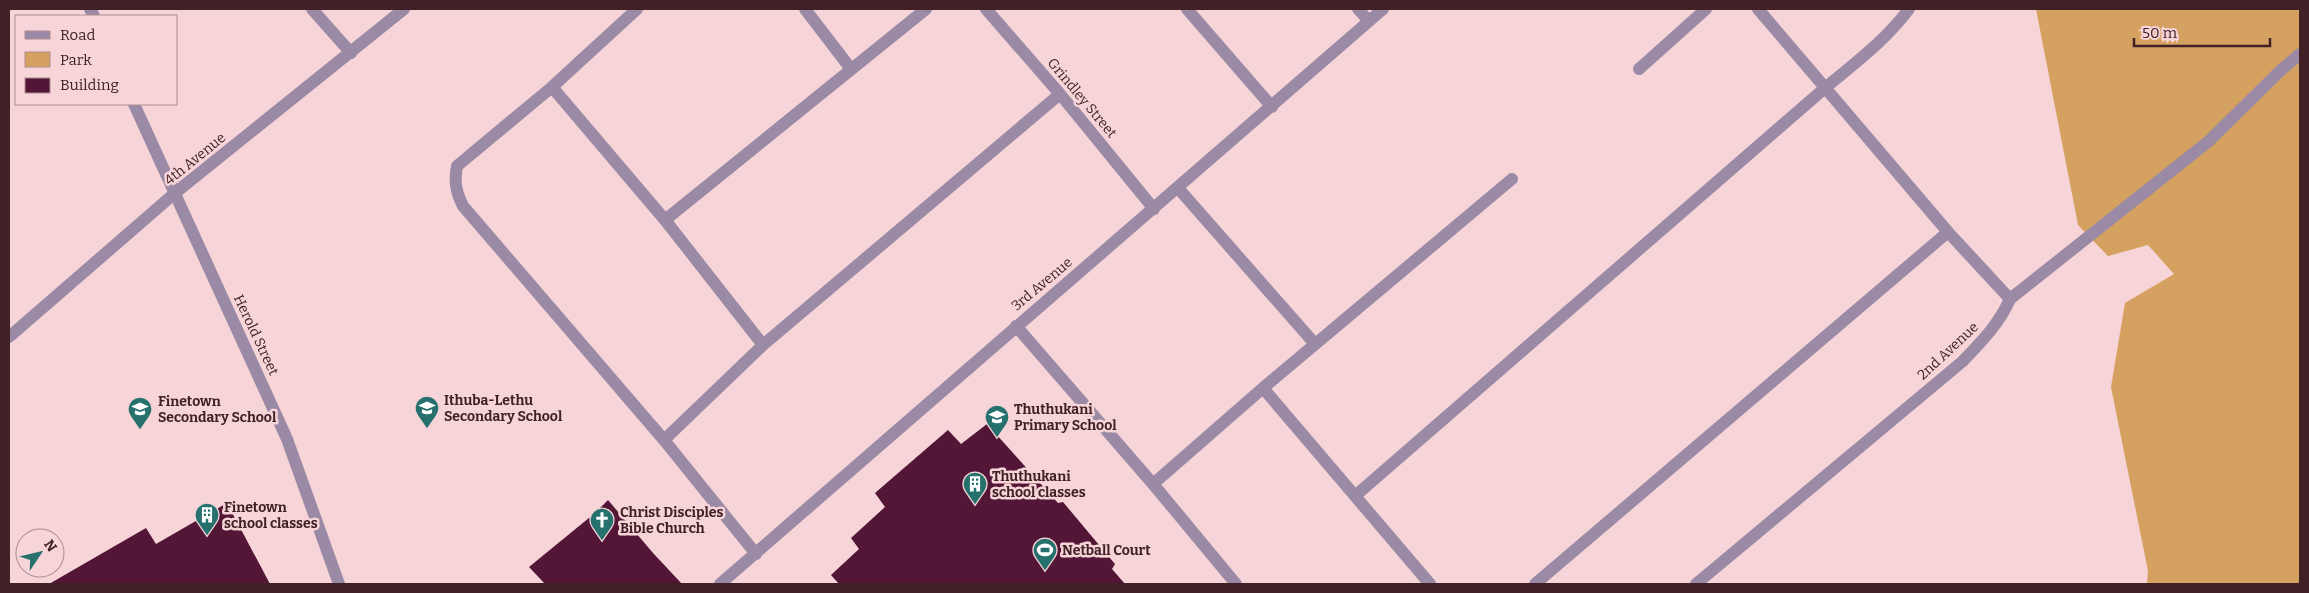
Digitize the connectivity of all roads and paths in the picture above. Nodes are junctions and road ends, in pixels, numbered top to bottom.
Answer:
1 (312, 9) edge
2 (404, 9) edge
3 (637, 9) edge
4 (805, 9) edge
5 (926, 9) edge
6 (986, 9) edge
7 (1187, 9) edge
8 (1358, 9) edge
9 (1384, 9) edge
10 (1706, 9) edge
11 (1758, 9) edge
12 (1909, 9) edge
13 (1369, 22) junction
14 (351, 54) junction
15 (2300, 54) edge
16 (851, 69) junction
17 (1639, 69) dead end
18 (552, 87) junction
19 (1825, 88) junction
20 (1060, 94) junction
21 (134, 105) edge
22 (1272, 107) junction
23 (1512, 178) dead end
24 (1178, 188) junction
25 (175, 193) junction
26 (1154, 209) junction
27 (665, 220) junction
28 (1948, 232) junction
29 (2010, 298) junction
30 (1016, 326) junction
31 (9, 337) edge
32 (1315, 344) junction
33 (764, 345) junction
34 (1263, 388) junction
35 (664, 440) junction
36 (1153, 484) junction
37 (1355, 496) junction
38 (756, 554) junction
39 (339, 584) edge
40 (720, 584) edge
41 (1236, 584) edge
42 (1430, 584) edge
43 (1535, 584) edge
44 (1696, 584) edge

1 - 14 street
2 - 14 street, 4th Avenue
3 - 18 street
4 - 16 street
5 - 16 street
6 - 20 street, Grindley Street
7 - 22 street
8 - 13 street
9 - 13 street, 3rd Avenue
10 - 17 street
11 - 19 street
12 - 19 street
13 - 22 street, 3rd Avenue
14 - 25 street, 4th Avenue
15 - 29 street, 2nd Avenue
16 - 27 street
18 - 27 street
18 - 35 street
19 - 28 street
19 - 37 street
20 - 26 street, Grindley Street
20 - 33 street
21 - 25 street, Herold Street
22 - 24 street, 3rd Avenue
23 - 32 street
24 - 26 street, 3rd Avenue
24 - 32 street
25 - 31 street, 4th Avenue
25 - 39 street, Herold Street
26 - 30 street, 3rd Avenue
27 - 33 street
28 - 29 street
28 - 43 street
29 - 44 street, 2nd Avenue
30 - 36 street
30 - 38 street, 3rd Avenue
32 - 34 street
33 - 35 street
34 - 36 street
34 - 37 street
35 - 38 street
36 - 41 street
37 - 42 street
38 - 40 street, 3rd Avenue

